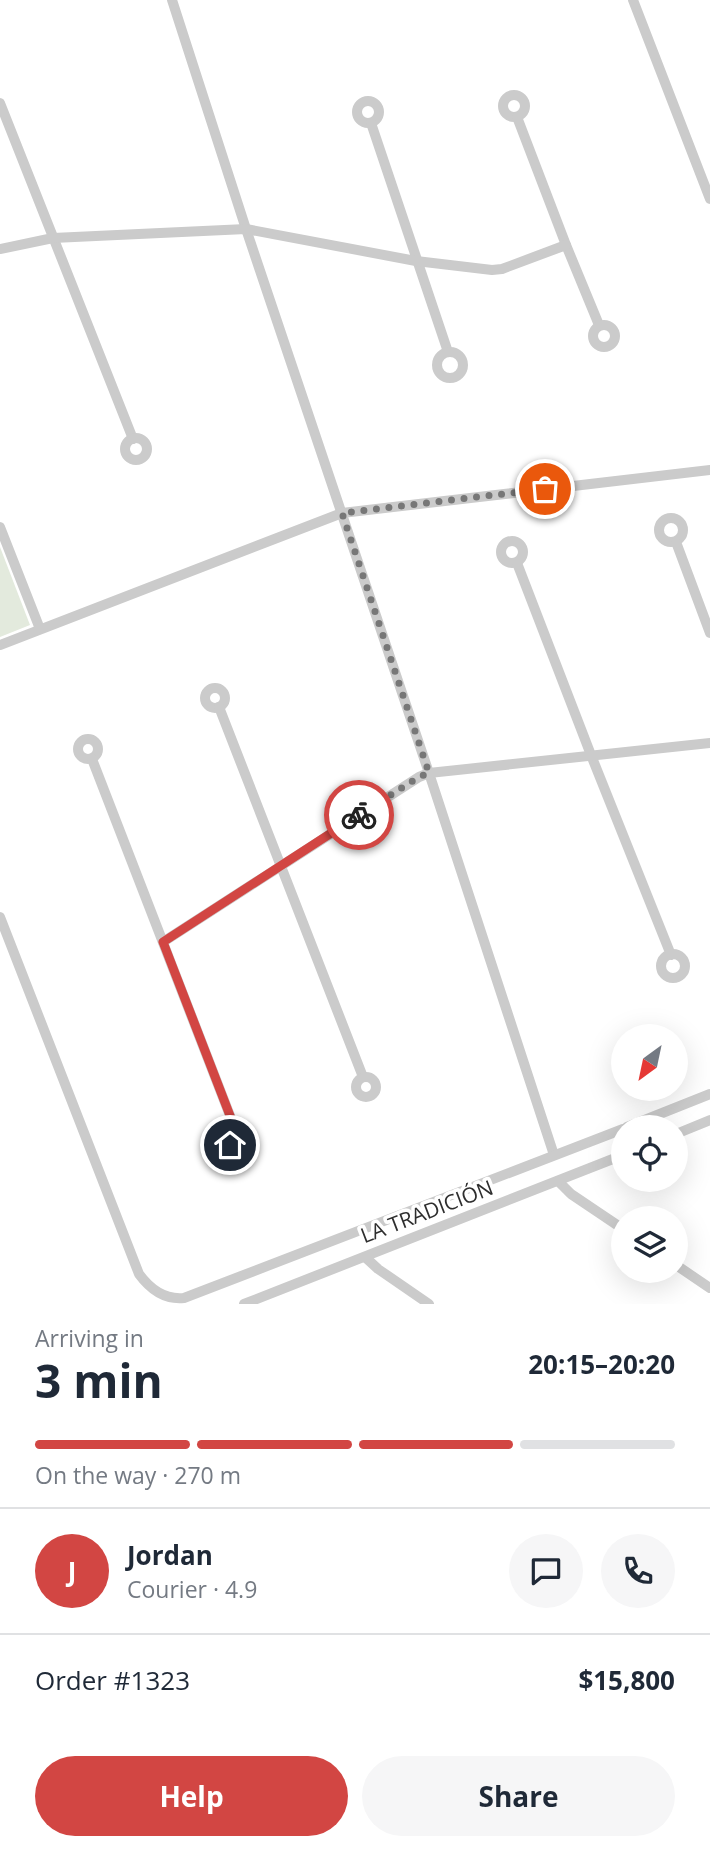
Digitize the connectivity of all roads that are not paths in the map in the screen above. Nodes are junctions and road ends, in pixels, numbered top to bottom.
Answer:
1 (172, 0) edge
2 (633, 0) edge
3 (0, 103) edge
4 (517, 117) dead end
5 (371, 123) dead end
6 (710, 199) edge
7 (246, 229) junction
8 (54, 238) junction
9 (566, 245) junction
10 (0, 249) edge
11 (416, 261) junction
12 (599, 325) dead end
13 (448, 352) dead end
14 (133, 439) dead end
15 (710, 470) edge
16 (342, 513) junction
17 (0, 527) edge
18 (676, 542) dead end
19 (517, 563) dead end
20 (40, 629) junction
21 (710, 633) edge
22 (0, 645) edge
23 (219, 707) dead end
24 (710, 743) edge
25 (591, 755) junction
26 (92, 759) dead end
27 (429, 773) junction
28 (281, 865) junction
29 (0, 917) edge
30 (163, 942) junction
31 (671, 955) dead end
32 (362, 1077) dead end
33 (710, 1094) edge
34 (658, 1115) edge
35 (710, 1120) edge
36 (234, 1126) dead end
37 (688, 1129) edge
38 (611, 1134) edge
39 (554, 1156) junction
40 (611, 1160) edge
41 (558, 1181) junction
42 (611, 1221) edge
43 (365, 1257) junction
44 (688, 1273) edge
45 (710, 1288) edge
46 (244, 1304) edge
47 (429, 1304) edge

1 - 7 street
2 - 6 street
3 - 8 street
4 - 9 street
5 - 11 street
7 - 8 street
7 - 11 street
7 - 16 street
8 - 10 street
8 - 14 street
9 - 11 street
9 - 12 street
11 - 13 street
15 - 16 street
16 - 20 street
16 - 27 street
17 - 20 street
18 - 21 street
19 - 25 street
20 - 22 street
23 - 28 street
24 - 25 street
25 - 27 street
25 - 31 street
26 - 30 street
27 - 28 street
27 - 39 street
28 - 30 street
28 - 32 street
29 - 39 street
30 - 36 street
33 - 34 street
35 - 37 street
38 - 39 street
40 - 41 street, LA TRADICIÓN
41 - 42 street
41 - 43 street, LA TRADICIÓN
43 - 46 street, LA TRADICIÓN
43 - 47 street
44 - 45 street

